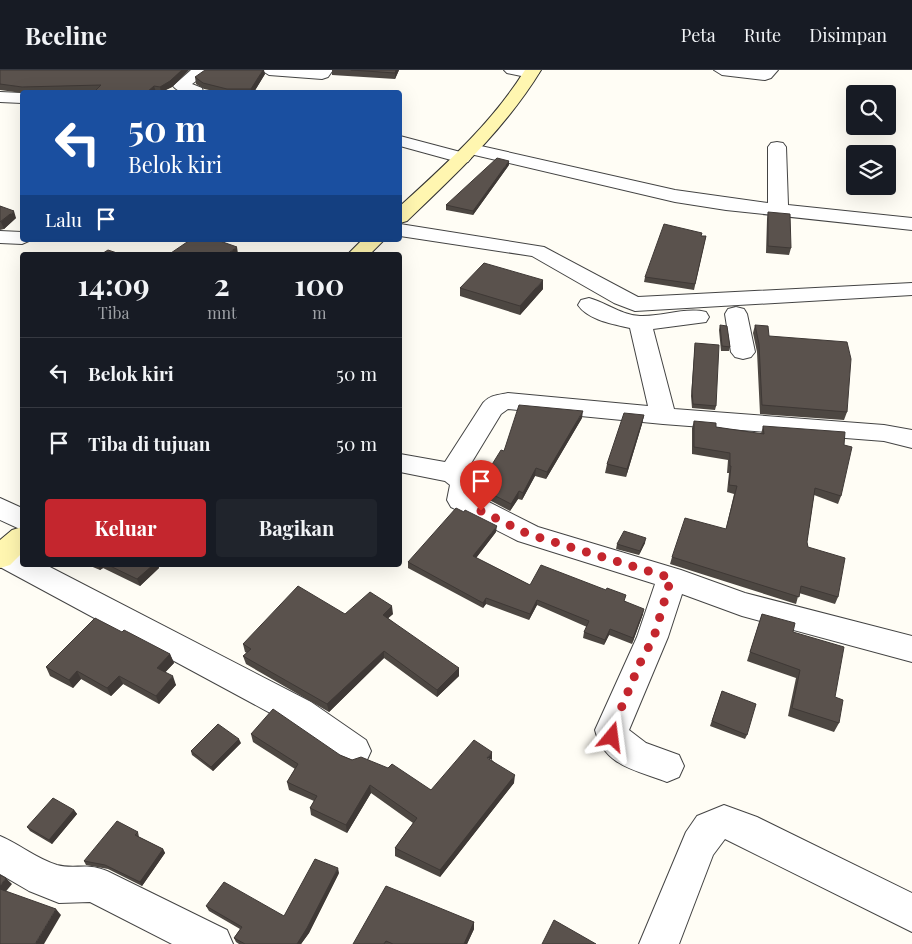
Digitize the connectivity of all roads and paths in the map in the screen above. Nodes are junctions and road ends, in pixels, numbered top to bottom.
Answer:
1 (174, 70) edge
2 (269, 70) edge
3 (325, 70) edge
4 (512, 70) edge
5 (722, 70) edge
6 (770, 70) edge
7 (198, 72) edge
8 (290, 72) junction
9 (532, 72) edge
10 (278, 88) dead end
11 (193, 90) edge
12 (402, 142) edge
13 (777, 147) dead end
14 (467, 154) junction
15 (778, 210) junction
16 (402, 215) edge
17 (912, 224) edge
18 (402, 230) edge
19 (0, 237) edge
20 (20, 238) edge
21 (372, 242) edge
22 (360, 252) edge
23 (912, 290) edge
24 (589, 305) dead end
25 (912, 305) edge
26 (728, 308) junction
27 (640, 324) junction
28 (743, 352) dead end
29 (664, 416) junction
30 (912, 439) edge
31 (402, 463) edge
32 (452, 472) junction
33 (0, 508) edge
34 (20, 519) edge
35 (8, 550) edge
36 (20, 557) edge
37 (39, 567) edge
38 (671, 578) junction
39 (912, 648) edge
40 (354, 752) dead end
41 (667, 766) dead end
42 (0, 854) edge
43 (912, 913) edge
44 (213, 944) edge
45 (659, 944) edge

1 - 7 street
2 - 8 street
3 - 8 street
4 - 9 street
5 - 6 street
7 - 11 street
8 - 10 street
9 - 14 main road
12 - 14 street
13 - 15 street
14 - 15 street
14 - 16 main road
15 - 17 street
18 - 26 street
19 - 20 street
21 - 22 main road
23 - 26 street
24 - 27 street
25 - 26 street
26 - 27 street
26 - 28 street
27 - 29 street
29 - 30 street
29 - 32 street
31 - 32 street
32 - 38 street
33 - 34 street
35 - 36 street
37 - 40 street
38 - 39 street
38 - 41 street
42 - 44 street
43 - 45 street

